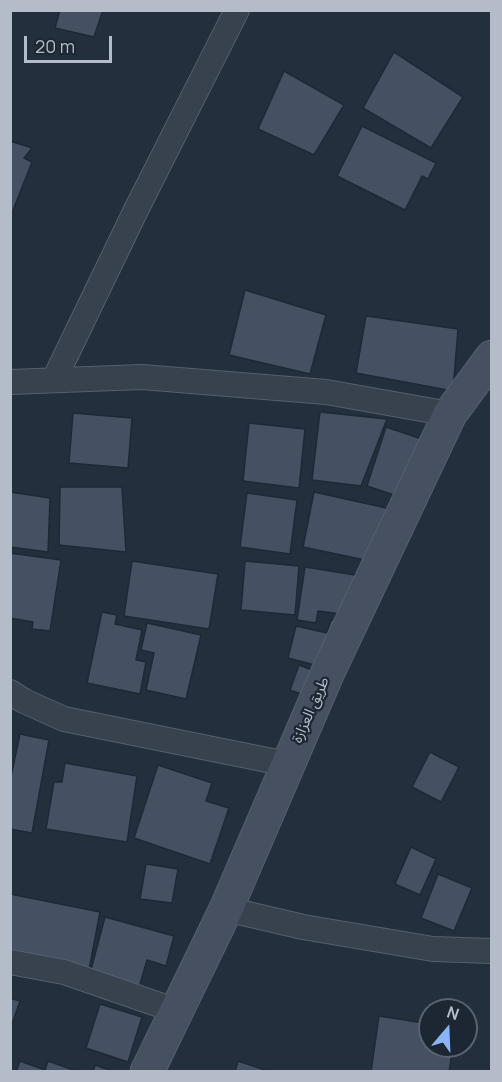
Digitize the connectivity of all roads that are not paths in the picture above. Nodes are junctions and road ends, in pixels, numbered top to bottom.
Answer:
1 (237, 10) edge
2 (492, 357) edge
3 (54, 380) junction
4 (10, 382) edge
5 (450, 414) junction
6 (10, 692) edge
7 (287, 764) junction
8 (226, 909) junction
9 (492, 951) edge
10 (10, 962) edge
11 (177, 1011) junction
12 (147, 1071) edge

1 - 3 street
2 - 5 street, طريق العزازة
3 - 4 street
3 - 5 street
5 - 7 street, طريق العزازة
6 - 7 street
7 - 8 street, طريق العزازة
8 - 9 street
8 - 11 street, طريق العزازة
10 - 11 street
11 - 12 street, طريق العزازة

